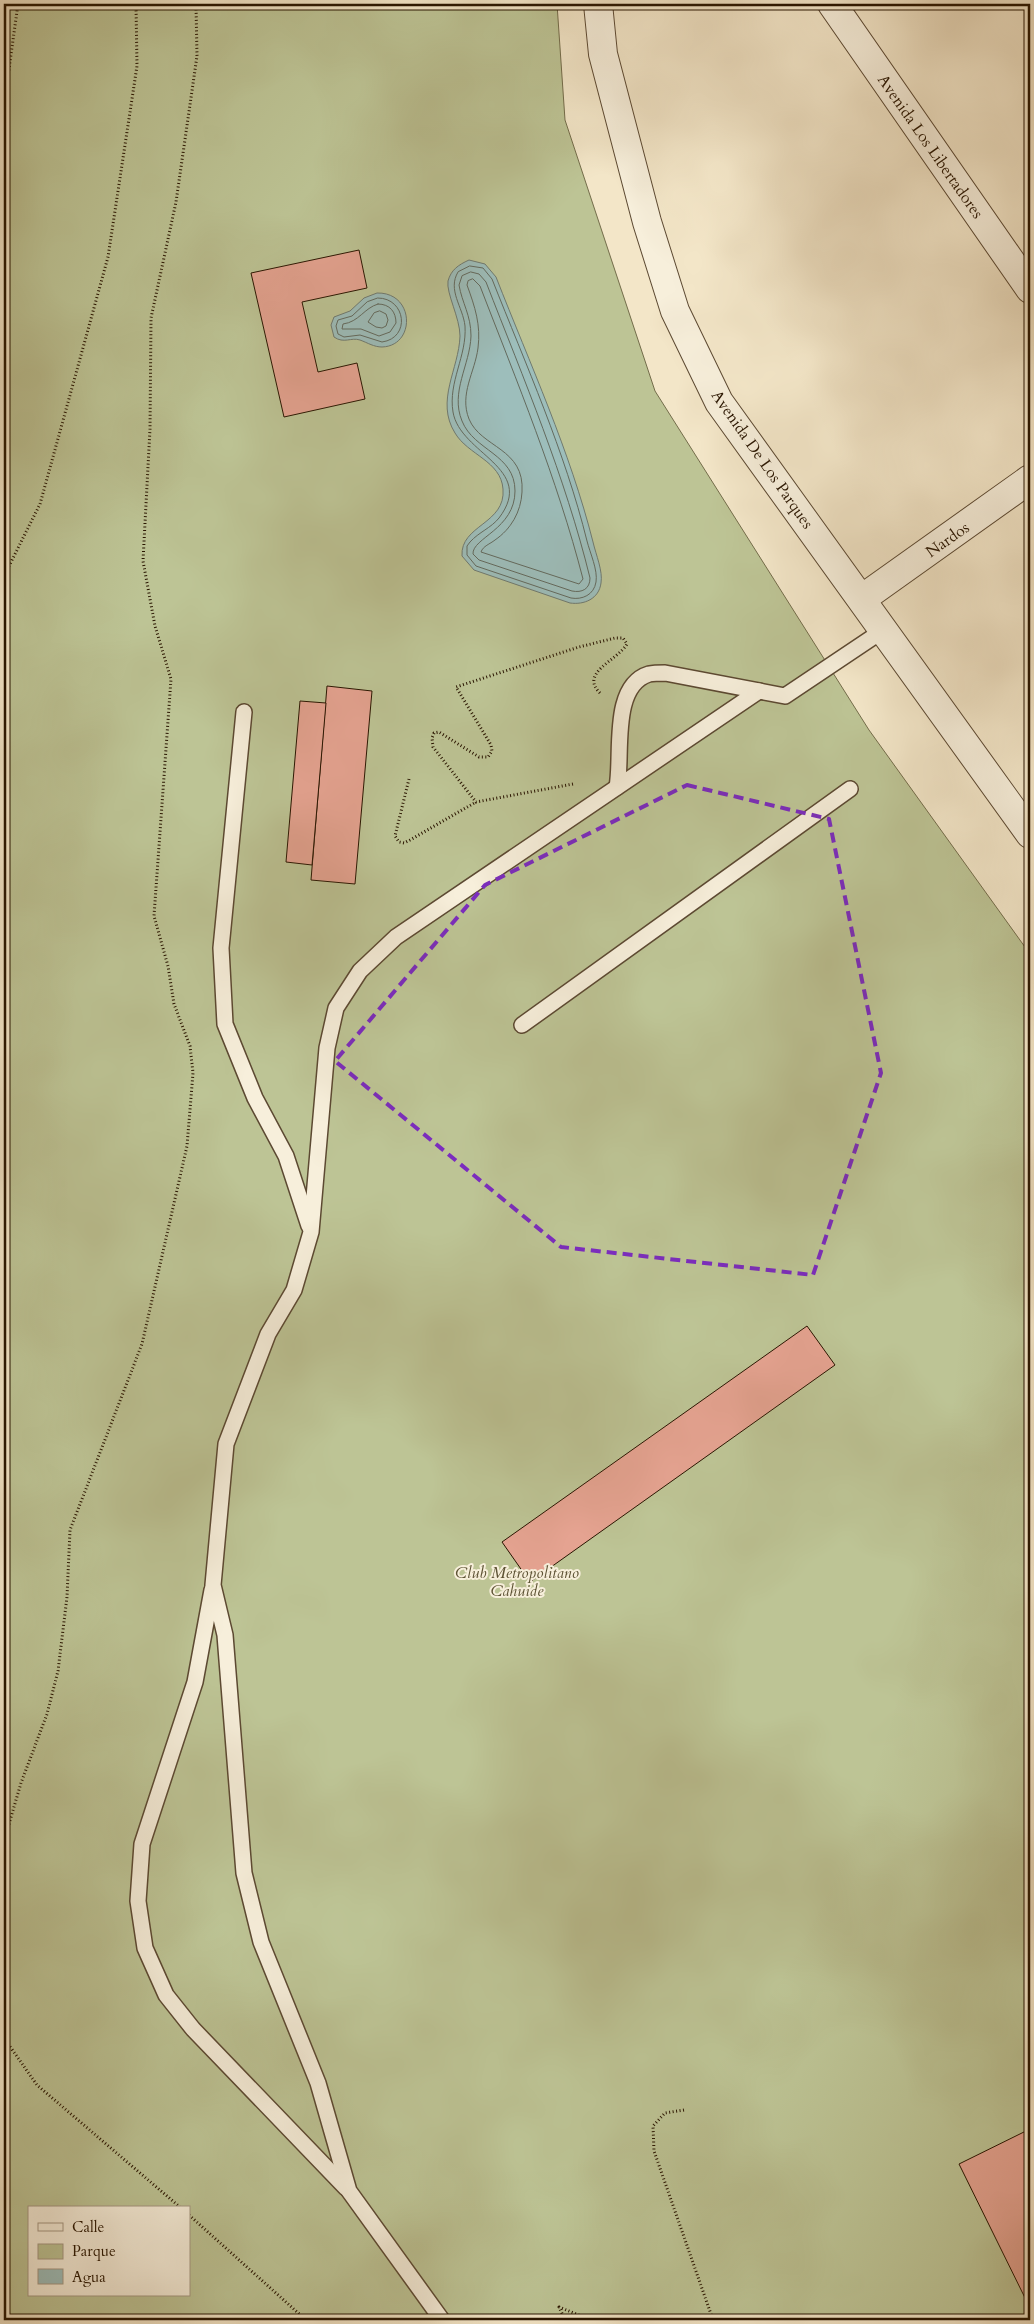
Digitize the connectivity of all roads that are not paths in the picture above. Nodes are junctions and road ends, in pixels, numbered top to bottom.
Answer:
1 (598, 4) edge
2 (832, 4) edge
3 (1030, 289) edge
4 (1030, 479) edge
5 (863, 598) junction
6 (885, 629) junction
7 (760, 691) junction
8 (244, 712) dead end
9 (617, 787) junction
10 (850, 789) dead end
11 (1030, 834) edge
12 (522, 1025) dead end
13 (311, 1232) junction
14 (213, 1584) junction
15 (349, 2191) junction
16 (442, 2320) edge

1 - 5 street, Avenida De Los Parques
2 - 3 street, Avenida Los Libertadores
4 - 5 street, Nardos
5 - 6 street, Avenida De Los Parques
6 - 7 lane
6 - 11 street, Avenida De Los Parques
7 - 9 lane
7 - 9 lane
8 - 13 lane
9 - 13 lane
10 - 12 lane
13 - 14 lane
14 - 15 lane
14 - 15 lane
15 - 16 lane

